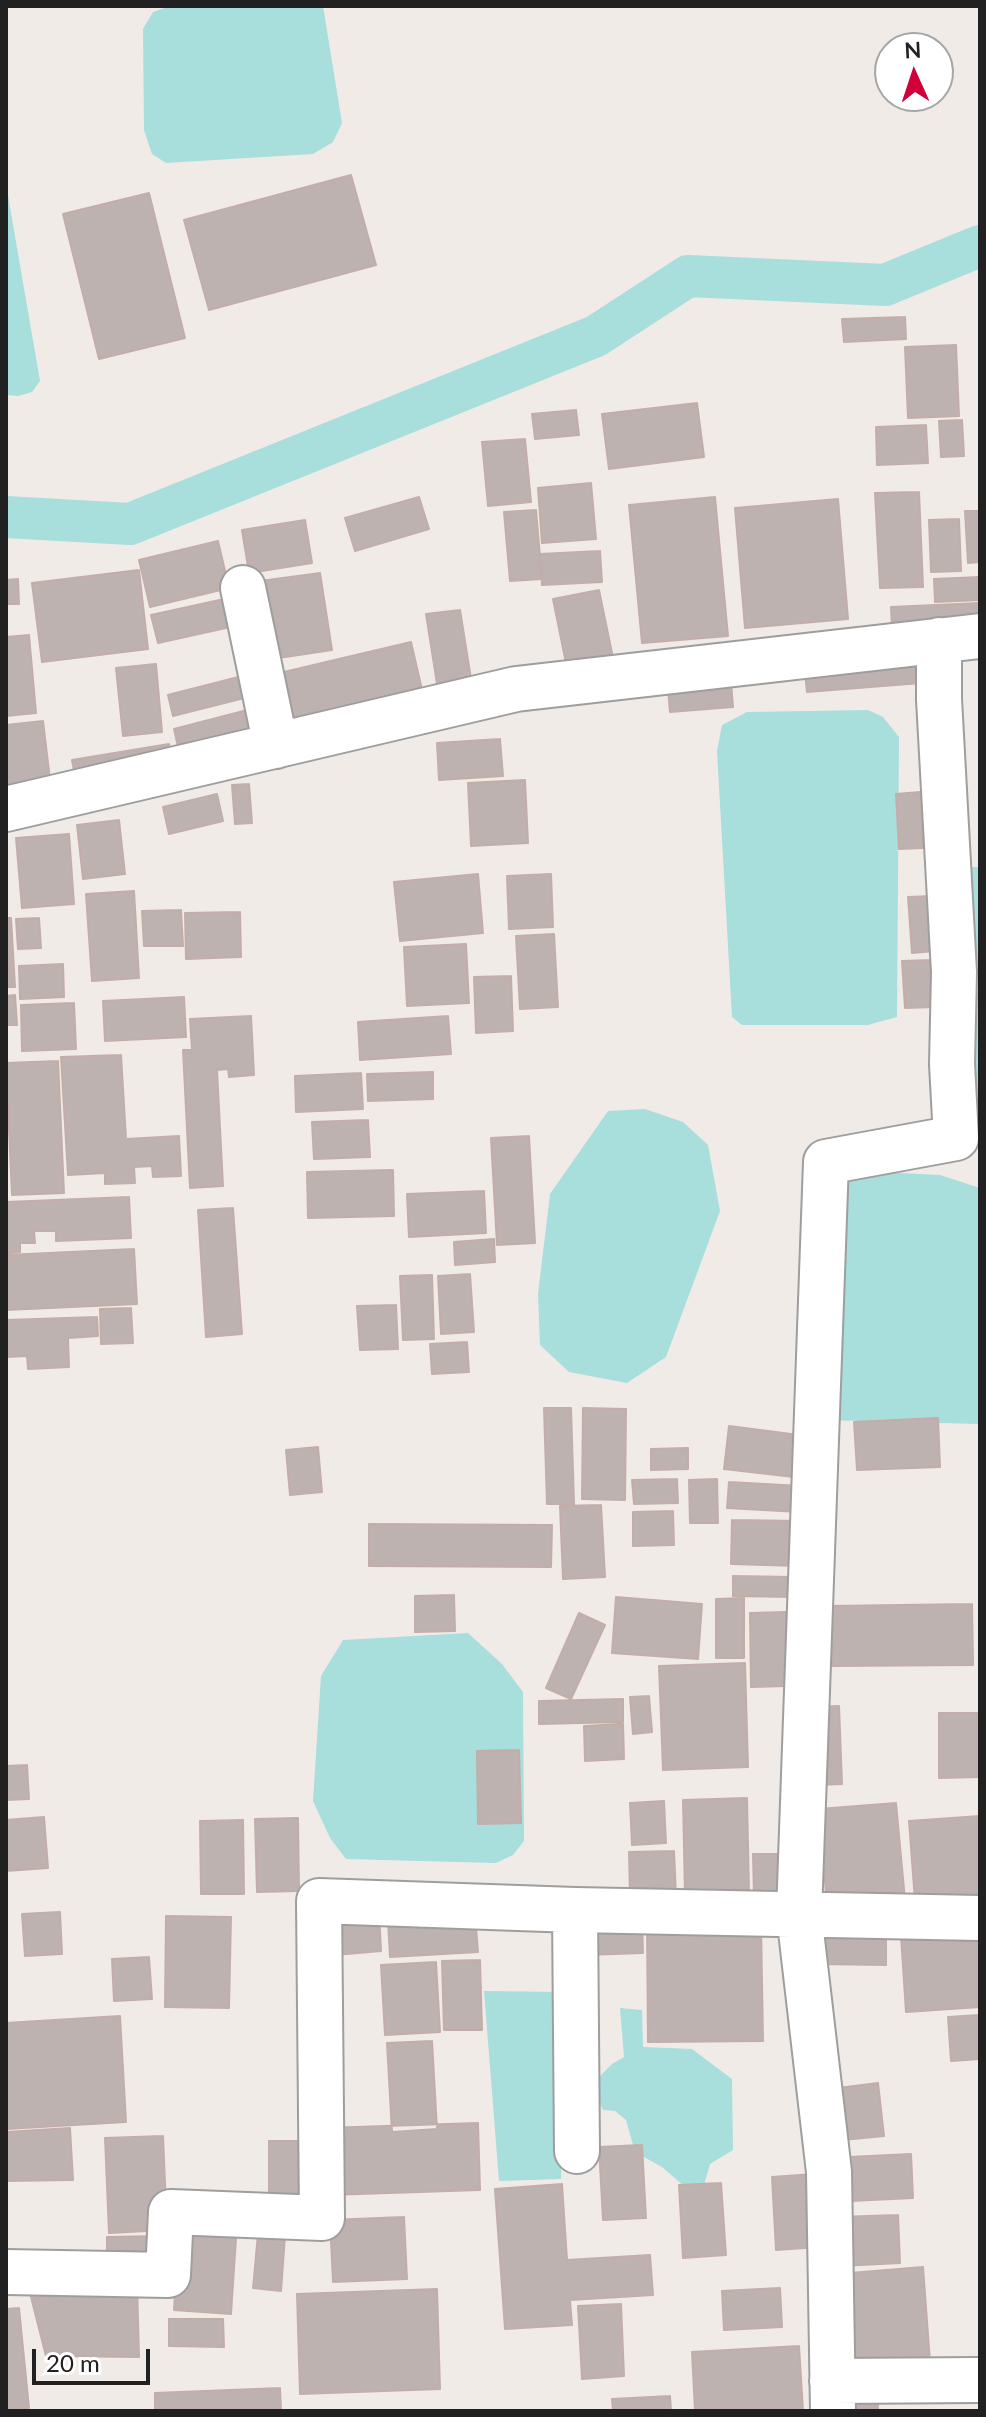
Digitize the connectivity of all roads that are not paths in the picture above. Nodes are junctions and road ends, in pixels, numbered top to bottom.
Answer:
1 (243, 588) dead end
2 (960, 638) edge
3 (276, 746) junction
4 (6, 809) edge
5 (968, 1144) edge
6 (575, 1910) junction
7 (799, 1914) junction
8 (980, 1918) edge
9 (577, 2151) dead end
10 (6, 2272) edge
11 (980, 2380) edge
12 (833, 2396) edge

1 - 3 street
2 - 3 street
2 - 5 street
3 - 4 street
5 - 7 street
6 - 7 street
6 - 9 street
6 - 10 street
7 - 8 street
7 - 12 street
11 - 12 street

